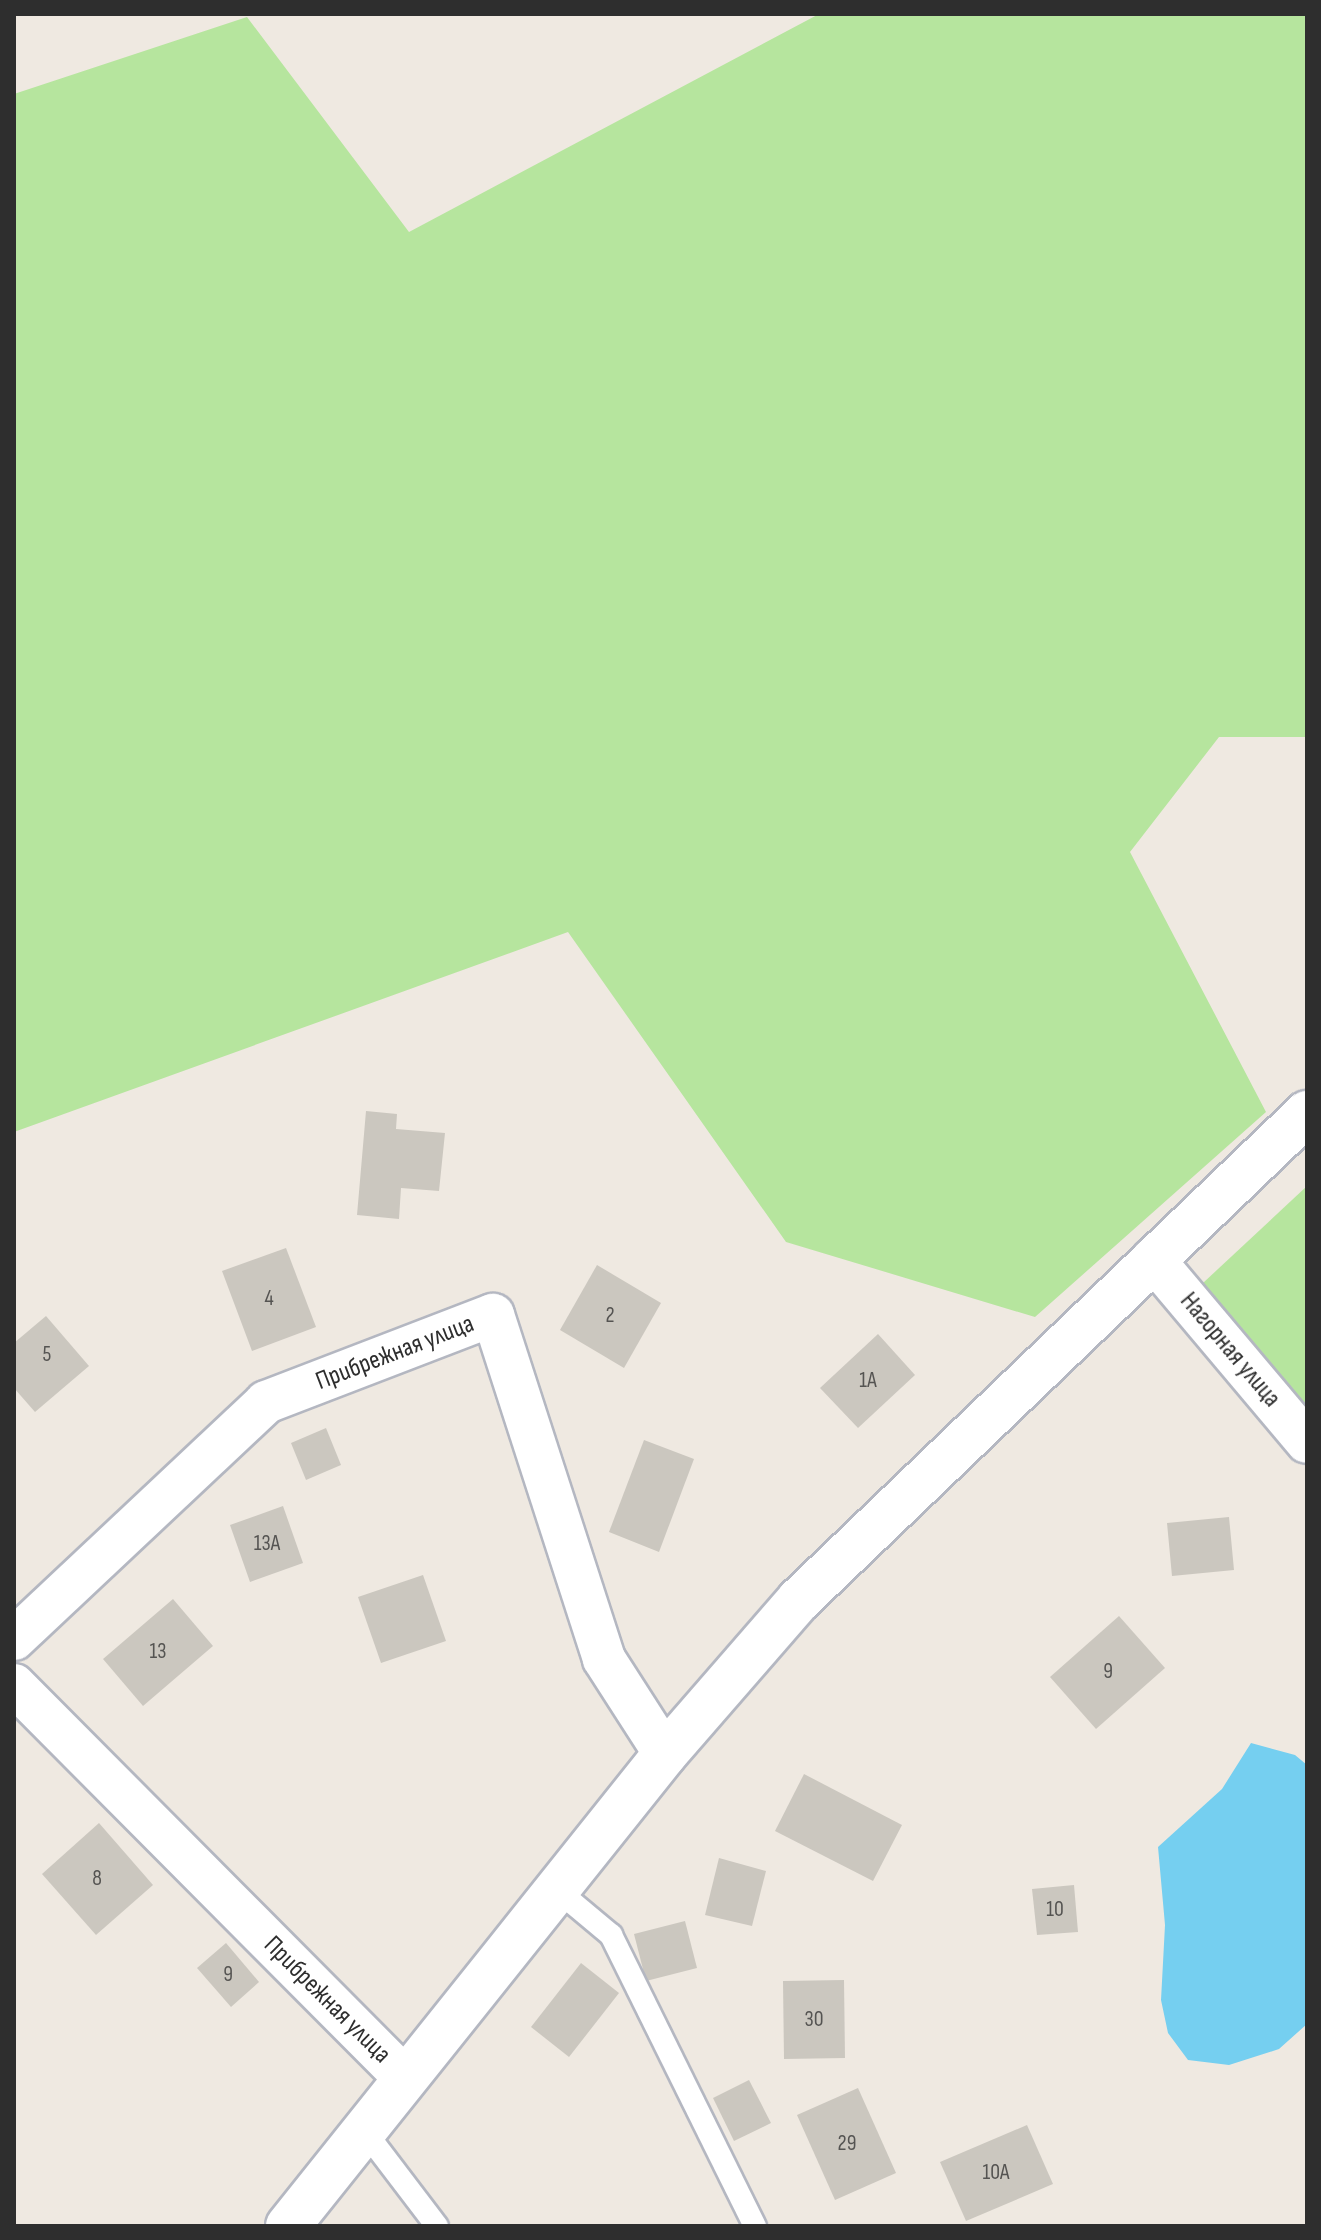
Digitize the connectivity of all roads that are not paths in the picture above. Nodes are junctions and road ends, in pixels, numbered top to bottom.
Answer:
1 (1307, 1113) edge
2 (1153, 1259) junction
3 (1307, 1442) edge
4 (14, 1639) edge
5 (14, 1685) edge
6 (665, 1754) junction
7 (556, 1889) junction
8 (404, 2077) junction
9 (363, 2129) junction
10 (288, 2226) edge
11 (437, 2226) edge
12 (755, 2226) edge

1 - 2 main road
2 - 3 street, Нагорная улица
2 - 6 main road
4 - 6 street, Прибрежная улица
5 - 8 street, Прибрежная улица
6 - 7 main road
7 - 8 main road
7 - 12 lane
8 - 9 main road
9 - 10 main road
9 - 11 lane

